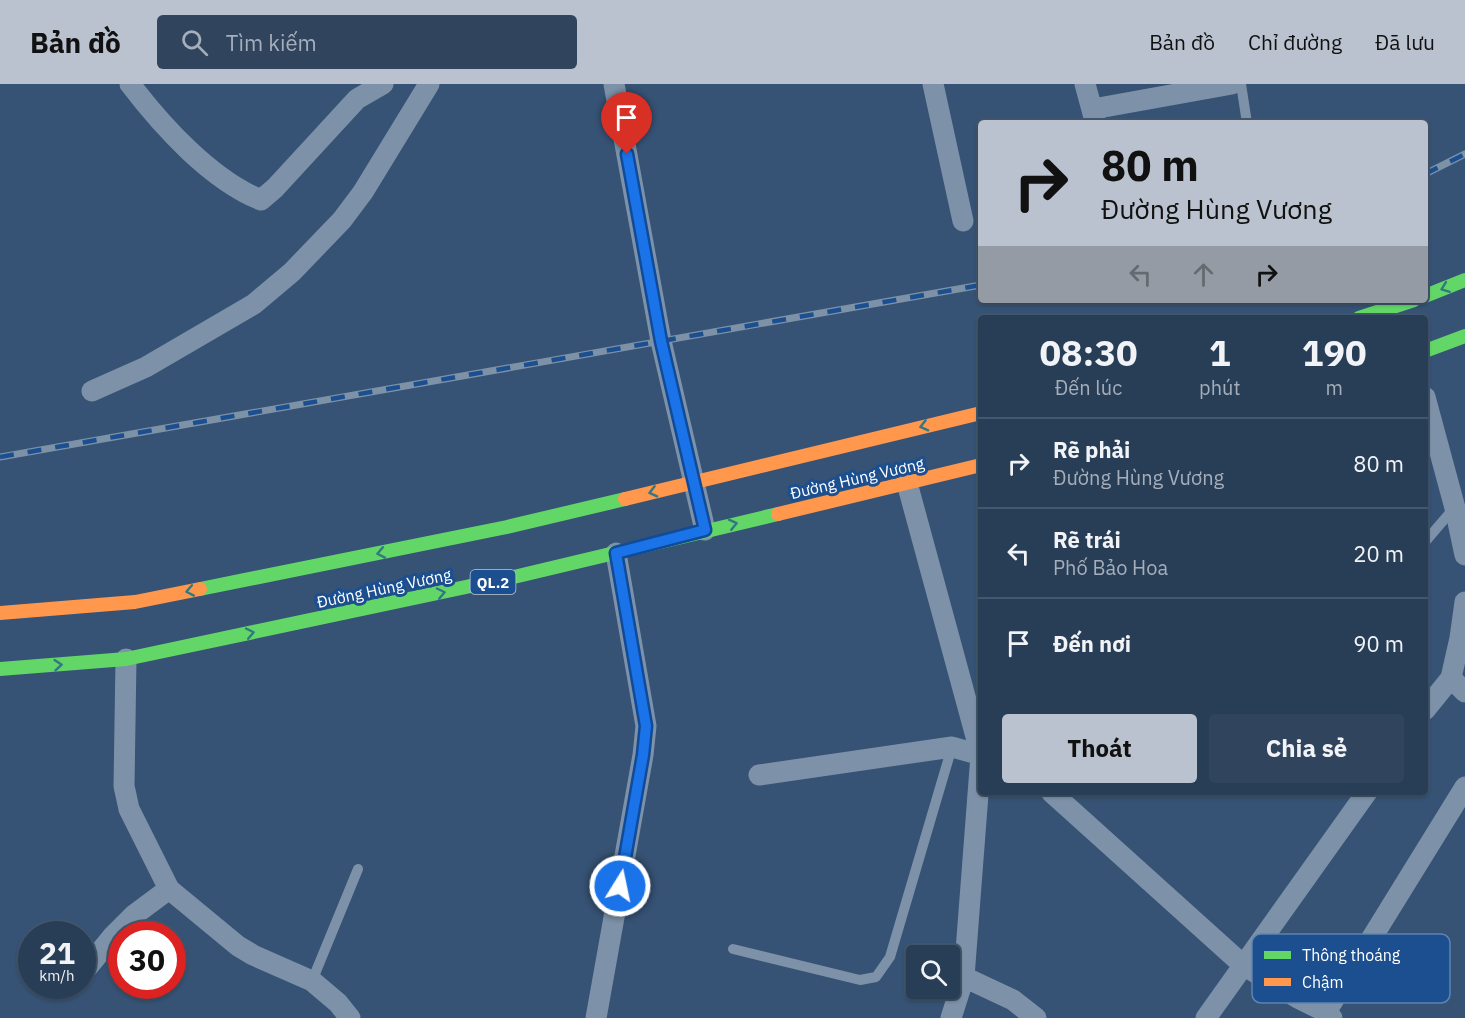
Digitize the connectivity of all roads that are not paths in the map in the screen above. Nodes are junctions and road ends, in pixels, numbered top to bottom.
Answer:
1 (130, 84) edge
2 (383, 84) edge
3 (429, 84) edge
4 (614, 84) edge
5 (933, 84) edge
6 (1085, 84) edge
7 (1233, 84) edge
8 (1241, 84) edge
9 (1094, 116) edge
10 (1247, 120) edge
11 (963, 221) dead end
12 (1465, 280) edge
13 (1428, 295) edge
14 (1406, 308) edge
15 (1373, 315) edge
16 (1465, 336) edge
17 (1428, 350) edge
18 (92, 391) dead end
19 (1428, 406) edge
20 (978, 414) edge
21 (978, 466) edge
22 (693, 482) junction
23 (907, 483) junction
24 (1460, 507) edge
25 (705, 530) junction
26 (1428, 539) edge
27 (616, 553) junction
28 (1465, 555) edge
29 (1465, 602) edge
30 (0, 613) edge
31 (126, 659) junction
32 (0, 669) edge
33 (1458, 685) edge
34 (1428, 708) edge
35 (978, 744) edge
36 (952, 747) junction
37 (978, 754) edge
38 (759, 774) dead end
39 (1465, 787) edge
40 (978, 794) edge
41 (1053, 795) edge
42 (1365, 795) edge
43 (358, 869) dead end
44 (169, 889) junction
45 (1265, 934) edge
46 (1377, 934) edge
47 (733, 949) dead end
48 (1252, 952) edge
49 (96, 957) edge
50 (1243, 965) junction
51 (1252, 970) edge
52 (964, 976) junction
53 (312, 981) junction
54 (1308, 1003) edge
55 (1329, 1015) edge
56 (347, 1017) edge
57 (596, 1018) edge
58 (951, 1018) edge
59 (1036, 1018) edge
60 (1206, 1018) edge

1 - 2 street
3 - 18 street
4 - 22 street
5 - 11 street
6 - 9 street
7 - 9 street
8 - 10 lane
12 -> 13 main road
14 - 15 main road
16 - 17 main road
19 - 24 street
20 -> 22 main road, Đường Hùng Vương
21 - 23 main road, Đường Hùng Vương / QL.2
22 - 25 street
22 -> 30 main road, Đường Hùng Vương
25 -> 23 main road, Đường Hùng Vương / QL.2
23 - 35 street
24 - 26 lane
24 - 28 street
25 - 27 main road, Đường Hùng Vương / QL.2
31 -> 27 main road, Đường Hùng Vương / QL.2
27 - 57 street
29 - 33 street
32 -> 31 main road, Đường Hùng Vương / QL.2
31 - 44 street
33 - 34 street
36 - 37 street
36 - 38 street
36 - 47 lane
39 - 46 street
40 - 52 street
41 - 50 street
42 - 45 street
43 - 53 lane
44 - 49 street
44 - 53 street
48 - 50 street
50 - 51 street
50 - 60 street
52 - 58 street
52 - 59 street
53 - 56 street
54 - 55 street

